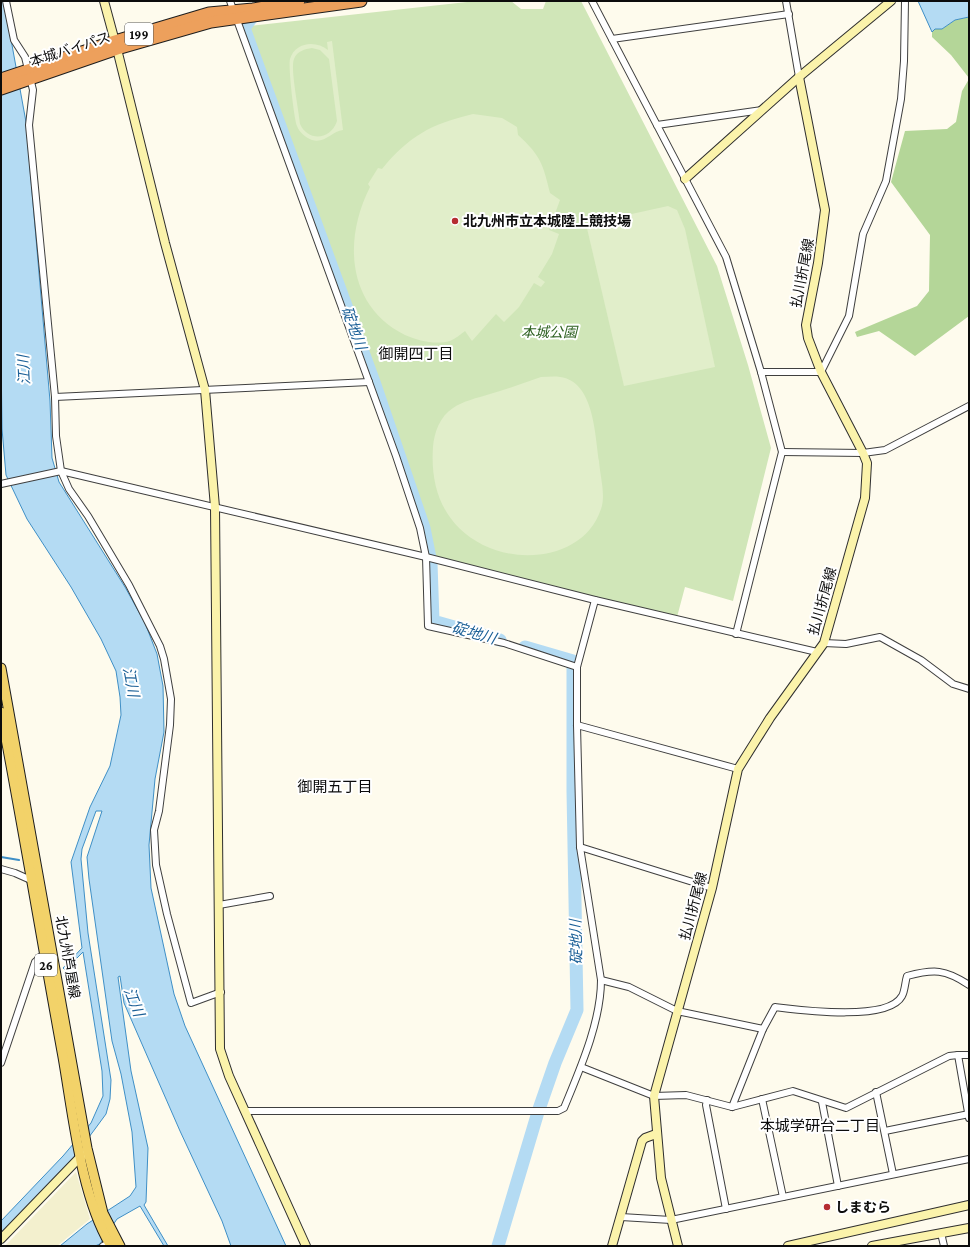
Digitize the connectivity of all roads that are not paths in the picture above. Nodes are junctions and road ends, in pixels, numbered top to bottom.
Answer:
1 (6, 1) edge
2 (104, 1) edge
3 (299, 1) edge
4 (361, 1) edge
5 (592, 1) edge
6 (786, 1) edge
7 (891, 1) edge
8 (905, 1) edge
9 (233, 10) edge
10 (269, 10) junction
11 (789, 14) junction
12 (612, 39) junction
13 (116, 45) junction
14 (28, 72) junction
15 (799, 77) junction
16 (1, 79) edge
17 (1, 89) edge
18 (762, 110) junction
19 (657, 125) junction
20 (685, 179) junction
21 (761, 372) junction
22 (821, 372) junction
23 (369, 382) junction
24 (205, 390) junction
25 (55, 397) junction
26 (969, 406) edge
27 (782, 452) junction
28 (863, 453) junction
29 (61, 471) junction
30 (3, 484) edge
31 (215, 506) junction
32 (426, 557) junction
33 (595, 600) junction
34 (736, 634) junction
35 (824, 643) junction
36 (817, 652) junction
37 (577, 666) junction
38 (1, 668) edge
39 (969, 689) edge
40 (1, 712) edge
41 (577, 725) junction
42 (738, 769) junction
43 (580, 847) junction
44 (1, 869) edge
45 (33, 881) junction
46 (712, 888) junction
47 (270, 896) dead end
48 (219, 905) junction
49 (49, 951) junction
50 (601, 980) junction
51 (969, 985) edge
52 (221, 992) junction
53 (677, 1011) junction
54 (763, 1030) junction
55 (958, 1055) junction
56 (969, 1055) edge
57 (1, 1063) edge
58 (581, 1067) junction
59 (876, 1092) junction
60 (654, 1096) junction
61 (762, 1099) junction
62 (707, 1100) junction
63 (822, 1102) junction
64 (732, 1107) junction
65 (246, 1111) junction
66 (969, 1115) edge
67 (885, 1131) junction
68 (656, 1134) junction
69 (87, 1148) junction
70 (81, 1158) junction
71 (969, 1159) edge
72 (893, 1174) junction
73 (838, 1186) junction
74 (783, 1197) junction
75 (969, 1205) edge
76 (726, 1209) junction
77 (100, 1215) junction
78 (621, 1217) junction
79 (671, 1220) junction
80 (969, 1228) edge
81 (941, 1234) junction
82 (1, 1239) edge
83 (111, 1243) edge
84 (306, 1246) edge
85 (612, 1246) edge
86 (678, 1246) edge
87 (788, 1246) edge
88 (872, 1246) edge
89 (944, 1246) edge

1 - 14 street
2 - 13 street
3 - 10 highway, 本城バイパス / 199
4 - 10 highway, 本城バイパス / 199
5 - 12 street
6 - 11 street
7 - 15 street
8 - 22 street
9 - 10 highway, 本城バイパス / 199
9 - 10 highway, 本城バイパス / 199
9 - 13 highway, 本城バイパス / 199
9 - 23 street
11 - 12 street
11 - 15 street
12 - 19 street
13 - 14 highway, 本城バイパス / 199
13 - 24 street
14 - 16 highway, 本城バイパス / 199
14 - 17 highway, 本城バイパス / 199
14 - 25 street
15 - 18 street
15 - 22 street, 払川折尾線
18 - 19 street
18 - 20 street
19 - 20 street
20 - 21 street
21 - 22 street
21 - 27 street
22 - 28 street, 払川折尾線
23 - 24 street
23 - 32 street
24 - 25 street
24 - 31 street
25 - 29 street
26 - 28 street
27 - 28 street
27 - 34 street
28 - 35 street, 払川折尾線
29 - 30 street
29 - 31 street
29 - 52 street
31 - 32 street
31 - 48 street
32 - 33 street
32 - 37 street
33 - 34 street
33 - 37 street
34 - 36 street
35 - 36 street, 払川折尾線
35 - 39 street
36 - 42 street, 払川折尾線
37 - 41 street
38 - 49 main road, 北九州芦屋線 / 26
40 - 45 main road, 北九州芦屋線 / 26
41 - 42 street
41 - 43 street
42 - 46 street, 払川折尾線
43 - 46 street
43 - 50 street
44 - 45 street
45 - 49 main road, 北九州芦屋線 / 26
46 - 53 street, 払川折尾線
47 - 48 street
48 - 52 street
49 - 57 street
49 - 69 main road, 北九州芦屋線 / 26
49 - 70 main road, 北九州芦屋線 / 26
50 - 53 street
50 - 58 street
51 - 54 street
52 - 65 street
53 - 54 street
53 - 60 street, 払川折尾線
54 - 64 street
55 - 56 street
55 - 59 street
55 - 66 street
58 - 60 street
58 - 65 street
59 - 63 street
59 - 67 street
60 - 62 street
60 - 68 street, 払川折尾線
61 - 63 street
61 - 64 street
61 - 74 street
62 - 64 street
62 - 76 street
63 - 73 street
65 - 84 street
66 - 67 street
67 - 72 street
68 - 78 street
68 - 79 street, 払川折尾線
69 - 70 street
69 - 77 main road, 北九州芦屋線 / 26
70 - 77 main road, 北九州芦屋線 / 26
70 - 82 street
71 - 72 street
72 - 73 street
73 - 74 street
74 - 76 street
75 - 87 street
76 - 79 street
77 - 83 main road, 北九州芦屋線 / 26
78 - 79 street
78 - 85 street
79 - 86 street, 払川折尾線
80 - 81 street
81 - 88 street
81 - 89 street

